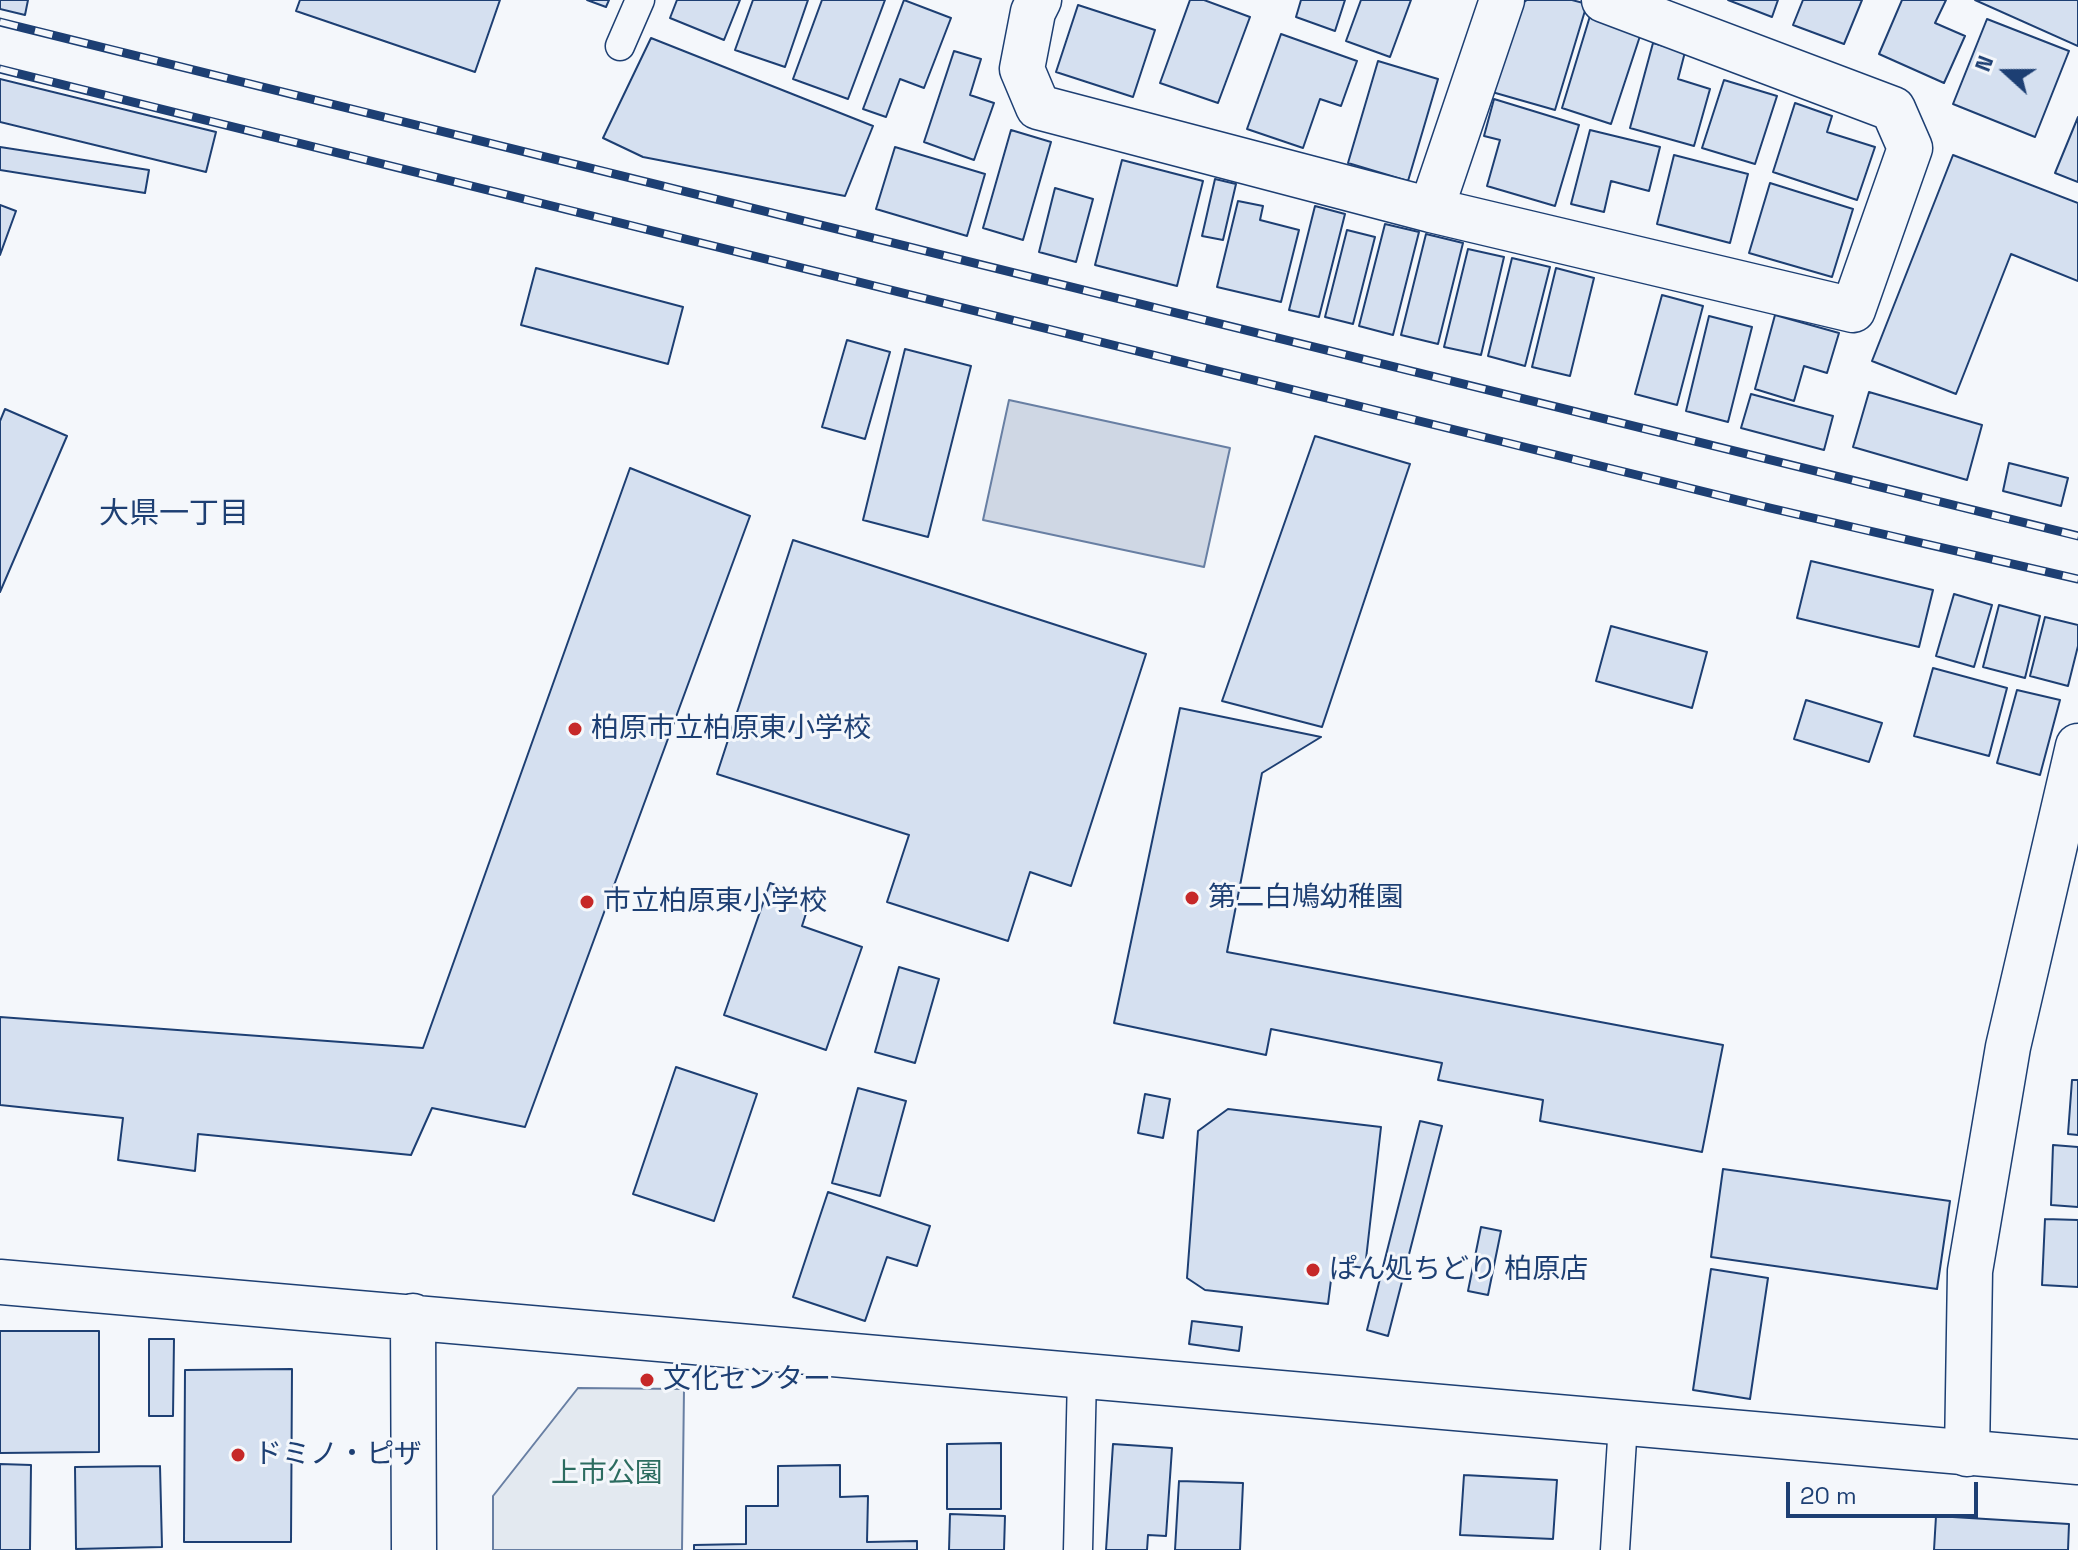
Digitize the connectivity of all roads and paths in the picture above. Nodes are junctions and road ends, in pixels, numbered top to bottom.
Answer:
1 (640, 0) edge
2 (1502, 0) edge
3 (1604, 0) edge
4 (1028, 4) edge
5 (620, 46) dead end
6 (1431, 210) junction
7 (2078, 746) edge
8 (0, 1282) edge
9 (413, 1316) junction
10 (1082, 1375) junction
11 (1623, 1424) junction
12 (1967, 1454) junction
13 (2078, 1462) edge
14 (414, 1550) edge
15 (1078, 1550) edge
16 (1615, 1550) edge

1 - 5 lane
2 - 6 street
3 - 6 street
4 - 6 street
7 - 12 street
8 - 9 street
9 - 10 street
9 - 14 street
10 - 11 street
10 - 15 lane
11 - 12 street
11 - 16 lane
12 - 13 street

